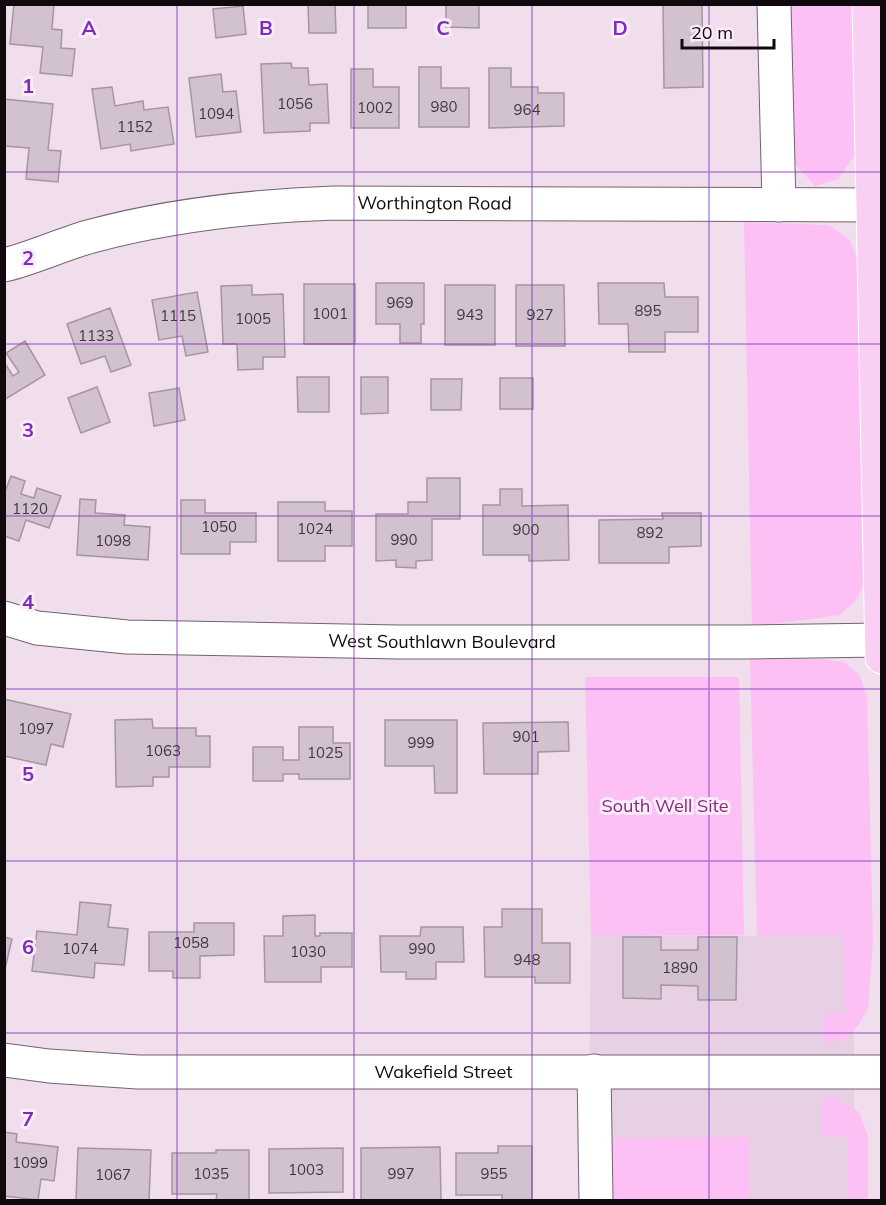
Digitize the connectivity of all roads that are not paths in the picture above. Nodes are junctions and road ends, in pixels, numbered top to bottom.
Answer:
1 (774, 4) edge
2 (869, 4) edge
3 (779, 205) junction
4 (873, 205) junction
5 (4, 265) edge
6 (878, 299) edge
7 (879, 440) edge
8 (4, 618) edge
9 (881, 640) edge
10 (882, 657) edge
11 (4, 1060) edge
12 (594, 1071) junction
13 (882, 1072) edge
14 (596, 1200) edge

1 - 3 street
2 - 4 main road
3 - 4 street, Worthington Road
3 - 5 street, Worthington Road
4 - 6 main road
6 - 7 main road
7 - 9 main road
8 - 9 street, West Southlawn Boulevard
9 - 10 main road
11 - 12 street, Wakefield Street
12 - 13 street, Wakefield Street
12 - 14 street

